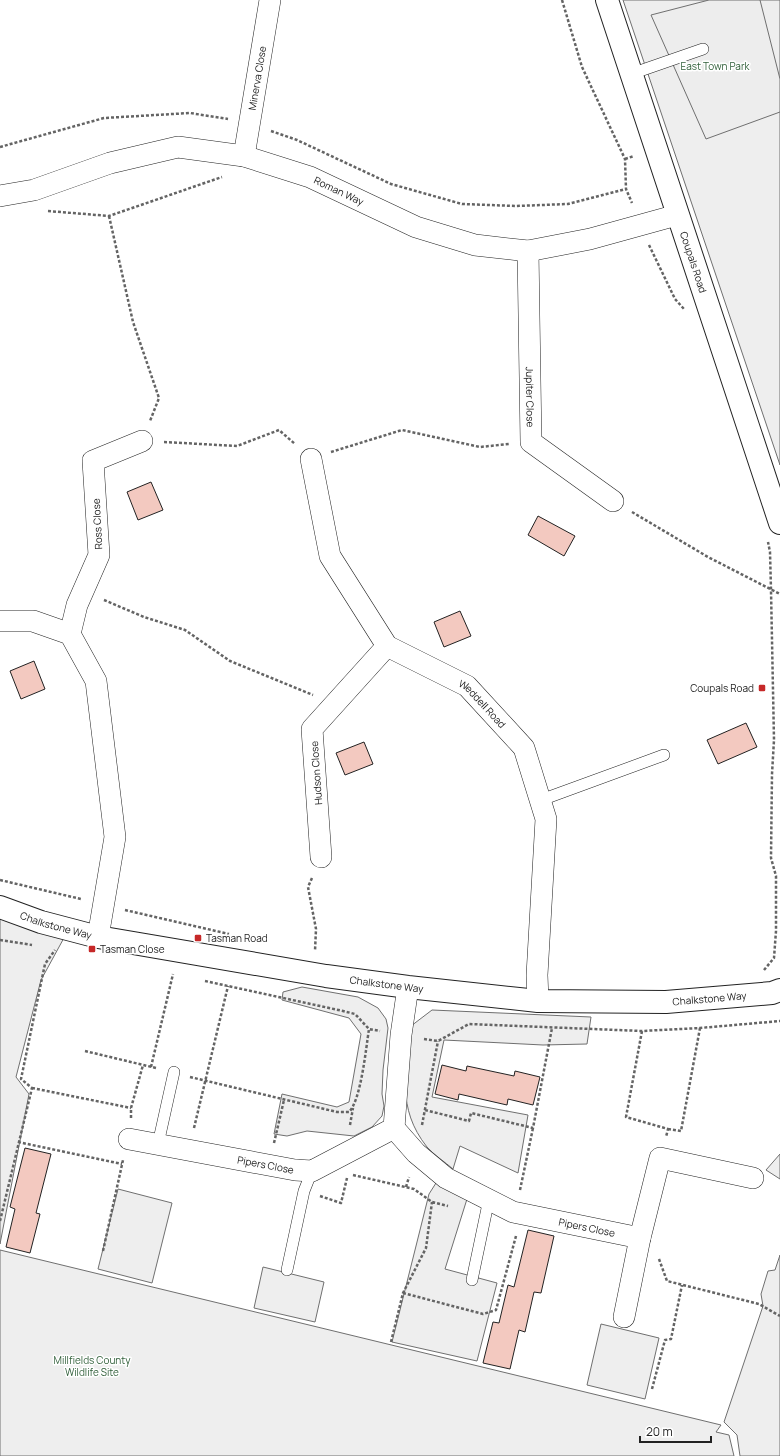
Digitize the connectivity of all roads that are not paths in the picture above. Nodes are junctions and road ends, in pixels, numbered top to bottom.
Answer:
1 (270, 0) edge
2 (607, 0) edge
3 (703, 49) dead end
4 (631, 74) junction
5 (244, 156) junction
6 (0, 196) edge
7 (677, 215) junction
8 (528, 251) junction
9 (142, 441) road end
10 (311, 459) road end
11 (613, 501) road end
12 (780, 523) edge
13 (0, 621) edge
14 (70, 634) junction
15 (386, 646) junction
16 (664, 755) dead end
17 (541, 800) junction
18 (322, 857) road end
19 (0, 907) edge
20 (98, 937) junction
21 (408, 987) junction
22 (780, 990) edge
23 (538, 1001) junction
24 (174, 1072) road end
25 (394, 1128) junction
26 (129, 1139) dead end
27 (158, 1144) junction
28 (312, 1170) junction
29 (753, 1178) dead end
30 (487, 1207) junction
31 (640, 1238) junction
32 (287, 1270) dead end
33 (472, 1280) dead end
34 (624, 1318) dead end

1 - 5 street, Minerva Close
2 - 4 street, Coupals Road
3 - 4 lane
4 - 7 street, Coupals Road
5 - 6 street, Roman Way
5 - 8 street, Roman Way
7 - 8 street, Roman Way
7 - 12 street, Coupals Road
8 - 11 street, Jupiter Close
9 - 14 street, Ross Close
10 - 15 street
13 - 14 street
14 - 20 street
15 - 17 street, Weddell Road
15 - 18 street, Hudson Close
16 - 17 lane
17 - 23 street, Weddell Road
19 - 20 street, Chalkstone Way
20 - 21 street, Chalkstone Way
21 - 23 street, Chalkstone Way
21 - 25 street
22 - 23 street, Chalkstone Way
24 - 27 lane
25 - 28 street, Pipers Close
25 - 30 street, Pipers Close
26 - 27 street, Pipers Close
27 - 28 street, Pipers Close
28 - 32 lane
29 - 31 street
30 - 31 street, Pipers Close
30 - 33 lane
31 - 34 street

